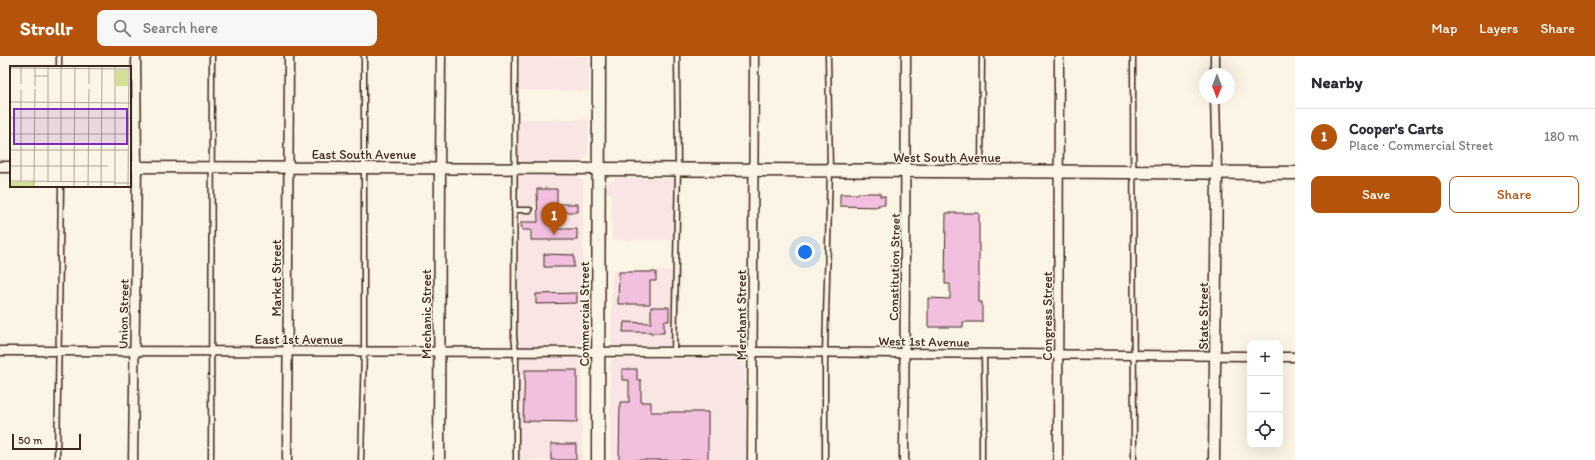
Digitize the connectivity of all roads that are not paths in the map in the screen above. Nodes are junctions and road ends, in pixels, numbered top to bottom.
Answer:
1 (59, 56) edge
2 (136, 56) edge
3 (212, 56) edge
4 (289, 56) edge
5 (364, 56) edge
6 (441, 56) edge
7 (515, 56) edge
8 (599, 56) edge
9 (677, 56) edge
10 (754, 56) edge
11 (828, 56) edge
12 (906, 56) edge
13 (982, 56) edge
14 (1059, 56) edge
15 (1133, 56) edge
16 (1215, 56) edge
17 (60, 66) edge
18 (1215, 68) edge
19 (1215, 104) edge
20 (133, 167) edge
21 (213, 167) junction
22 (289, 167) junction
23 (364, 167) junction
24 (440, 168) junction
25 (515, 168) junction
26 (599, 169) junction
27 (678, 169) junction
28 (754, 169) junction
29 (830, 170) junction
30 (906, 171) junction
31 (982, 171) junction
32 (1060, 171) junction
33 (1134, 172) junction
34 (1216, 172) junction
35 (1295, 173) edge
36 (60, 187) edge
37 (514, 210) junction
38 (530, 210) dead end
39 (0, 351) edge
40 (60, 351) junction
41 (134, 351) junction
42 (211, 351) junction
43 (287, 351) junction
44 (364, 351) junction
45 (439, 352) junction
46 (516, 352) junction
47 (598, 352) junction
48 (674, 352) junction
49 (753, 352) junction
50 (825, 352) junction
51 (905, 353) junction
52 (984, 354) junction
53 (1059, 354) junction
54 (1134, 355) junction
55 (1215, 356) junction
56 (1247, 356) edge
57 (1283, 357) edge
58 (1295, 357) edge
59 (57, 460) edge
60 (133, 460) edge
61 (211, 460) edge
62 (287, 460) edge
63 (361, 460) edge
64 (439, 460) edge
65 (516, 460) edge
66 (598, 460) edge
67 (752, 460) edge
68 (825, 460) edge
69 (904, 460) edge
70 (982, 460) edge
71 (1058, 460) edge
72 (1134, 460) edge
73 (1214, 460) edge

1 - 17 lane
2 - 20 street, Union Street
3 - 21 lane
4 - 22 street, Market Street
5 - 23 lane
6 - 24 street
7 - 25 lane
8 - 26 main road, Commercial Street
9 - 27 lane
10 - 28 street, Merchant Street
11 - 29 lane
12 - 30 street, Constitution Street
13 - 31 lane
14 - 32 street, Congress Street
15 - 33 lane
16 - 18 street
19 - 34 street
20 - 21 street, East South Avenue
20 - 41 street, Union Street
21 - 22 street, East South Avenue
21 - 42 lane
22 - 23 street, East South Avenue
22 - 43 street, Market Street
23 - 24 street, East South Avenue
23 - 44 lane
24 - 25 street, East South Avenue
24 - 45 street, Mechanic Street
25 - 26 street, East South Avenue
25 - 37 lane
26 - 27 main road, West South Avenue
26 - 47 main road, Commercial Street
27 - 28 main road, West South Avenue
27 - 48 lane
28 - 29 main road, West South Avenue
28 - 49 street, Merchant Street
29 - 30 main road, West South Avenue
29 - 50 lane
30 - 31 main road, West South Avenue
30 - 51 street, Constitution Street
31 - 32 main road, West South Avenue
32 - 33 main road, West South Avenue
32 - 53 street, Congress Street
33 - 34 main road, West South Avenue
33 - 54 lane
34 - 35 main road, West South Avenue
34 - 55 street, State Street
36 - 40 lane
37 - 38 lane
37 - 46 lane
39 - 40 street, East 1st Avenue
40 - 41 street, East 1st Avenue
40 - 59 lane
41 - 42 street, East 1st Avenue
41 - 60 street, Union Street
42 - 43 street, East 1st Avenue
42 - 61 lane
43 - 44 street, East 1st Avenue
43 - 62 street, Market Street
44 - 45 street, East 1st Avenue
44 - 63 lane
45 - 46 street, East 1st Avenue
45 - 64 street, Mechanic Street
46 - 47 street, East 1st Avenue
46 - 65 lane
47 - 48 street, West 1st Avenue
47 - 66 main road, Commercial Street
48 - 49 street, West 1st Avenue
49 - 50 street, West 1st Avenue
49 - 67 street, Merchant Street
50 - 51 street, West 1st Avenue
50 - 68 lane
51 - 52 street, West 1st Avenue
51 - 69 street, Constitution Street
52 - 53 street, West 1st Avenue
52 - 70 lane
53 - 54 street, West 1st Avenue
53 - 71 street, Congress Street
54 - 55 street, West 1st Avenue
54 - 72 lane
55 - 56 street, West 1st Avenue
55 - 73 street, State Street
57 - 58 street

